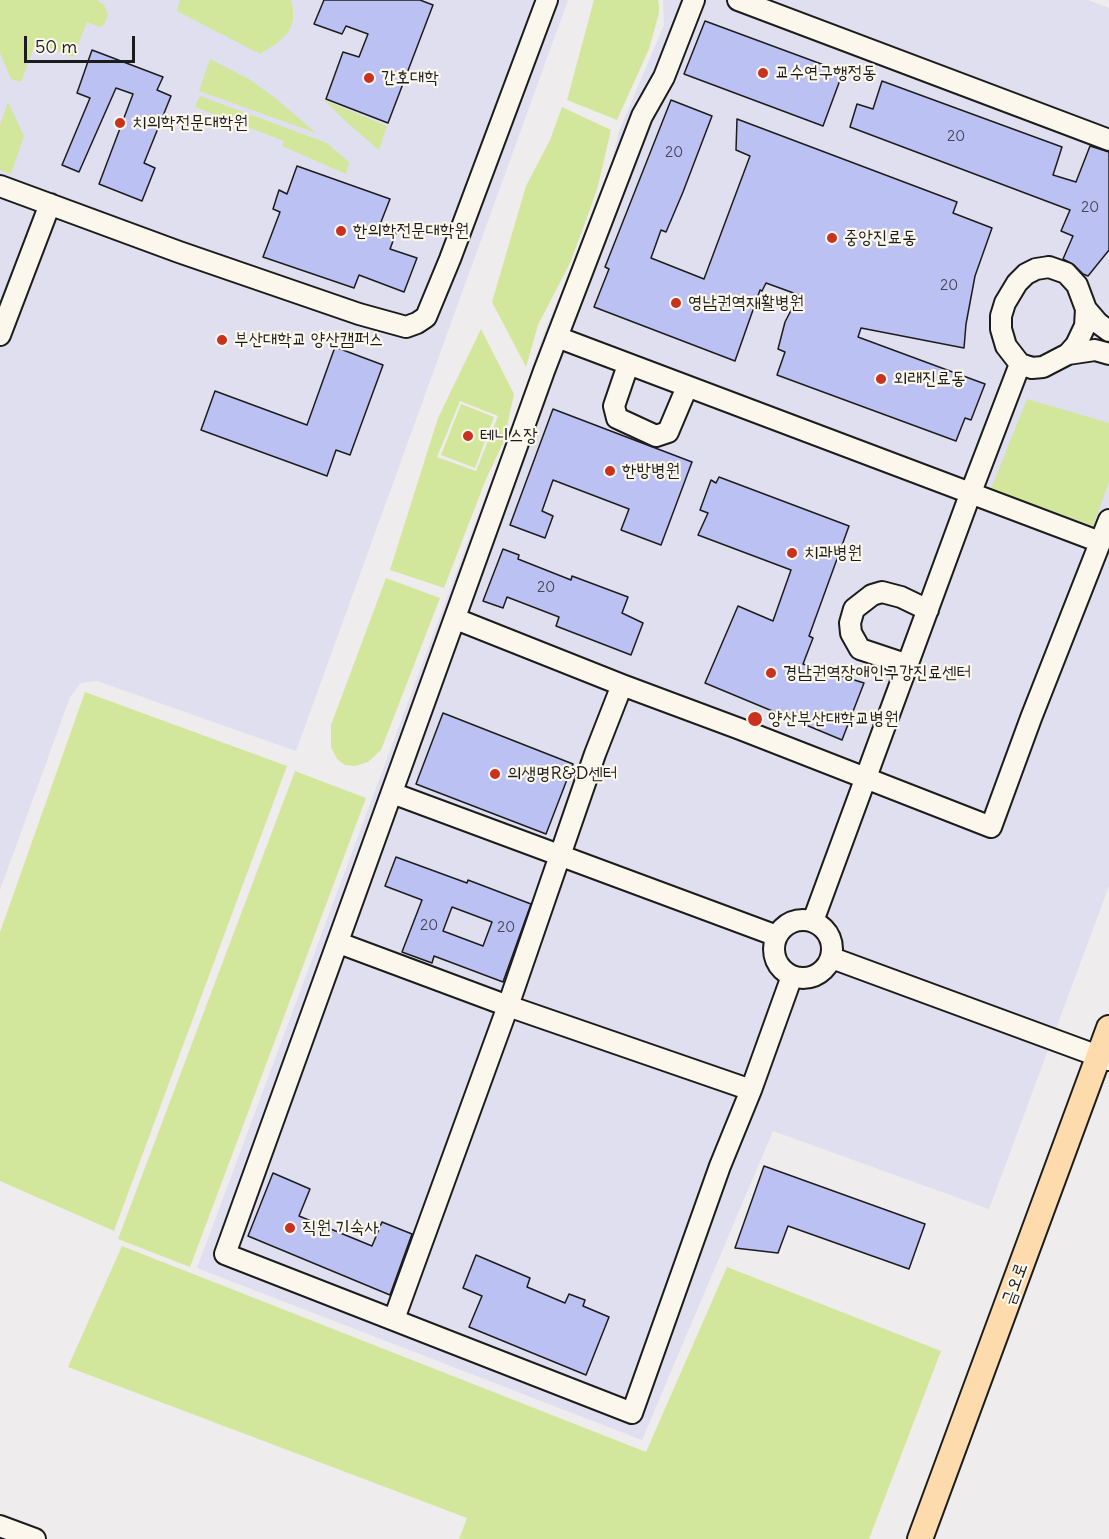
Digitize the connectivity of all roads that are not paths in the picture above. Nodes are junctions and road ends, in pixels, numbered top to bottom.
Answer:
1 (547, 0) edge
2 (694, 0) edge
3 (738, 0) edge
4 (1109, 140) edge
5 (0, 186) edge
6 (50, 204) junction
7 (1086, 309) junction
8 (1109, 331) edge
9 (0, 335) edge
10 (557, 338) junction
11 (1068, 354) junction
12 (1109, 354) edge
13 (1020, 364) junction
14 (628, 365) junction
15 (687, 387) junction
16 (971, 492) junction
17 (1109, 520) edge
18 (1100, 542) junction
19 (928, 610) junction
20 (456, 619) junction
21 (908, 665) junction
22 (622, 685) junction
23 (867, 778) junction
24 (392, 794) junction
25 (560, 855) junction
26 (813, 921) junction
27 (777, 936) junction
28 (339, 943) junction
29 (832, 958) junction
30 (792, 976) junction
31 (508, 1006) junction
32 (1109, 1028) edge
33 (1104, 1058) edge
34 (751, 1090) junction
35 (394, 1319) junction
36 (0, 1526) edge
37 (35, 1539) edge
38 (920, 1539) edge

1 - 6 street
2 - 10 street
3 - 4 street
5 - 6 street
6 - 9 street
7 - 8 street
7 - 11 street
7 - 13 street
10 - 14 street
10 - 20 street
11 - 12 street
11 - 13 street
13 - 16 street
14 - 15 street
14 - 15 street
15 - 16 street
16 - 18 street
16 - 19 street
17 - 18 street
18 - 23 street
19 - 21 street
19 - 21 street
20 - 22 street
20 - 24 street
21 - 23 street
22 - 23 street
22 - 25 street
23 - 26 street
24 - 25 street
24 - 28 street
25 - 27 street
25 - 31 street
26 - 27 street
26 - 29 street
27 - 30 street
28 - 31 street
28 - 35 street
29 - 30 street
29 - 33 street
30 - 34 street
31 - 34 street
31 - 35 street
32 - 33 main road, 금오로
33 - 38 main road, 금오로
34 - 35 street
36 - 37 street

